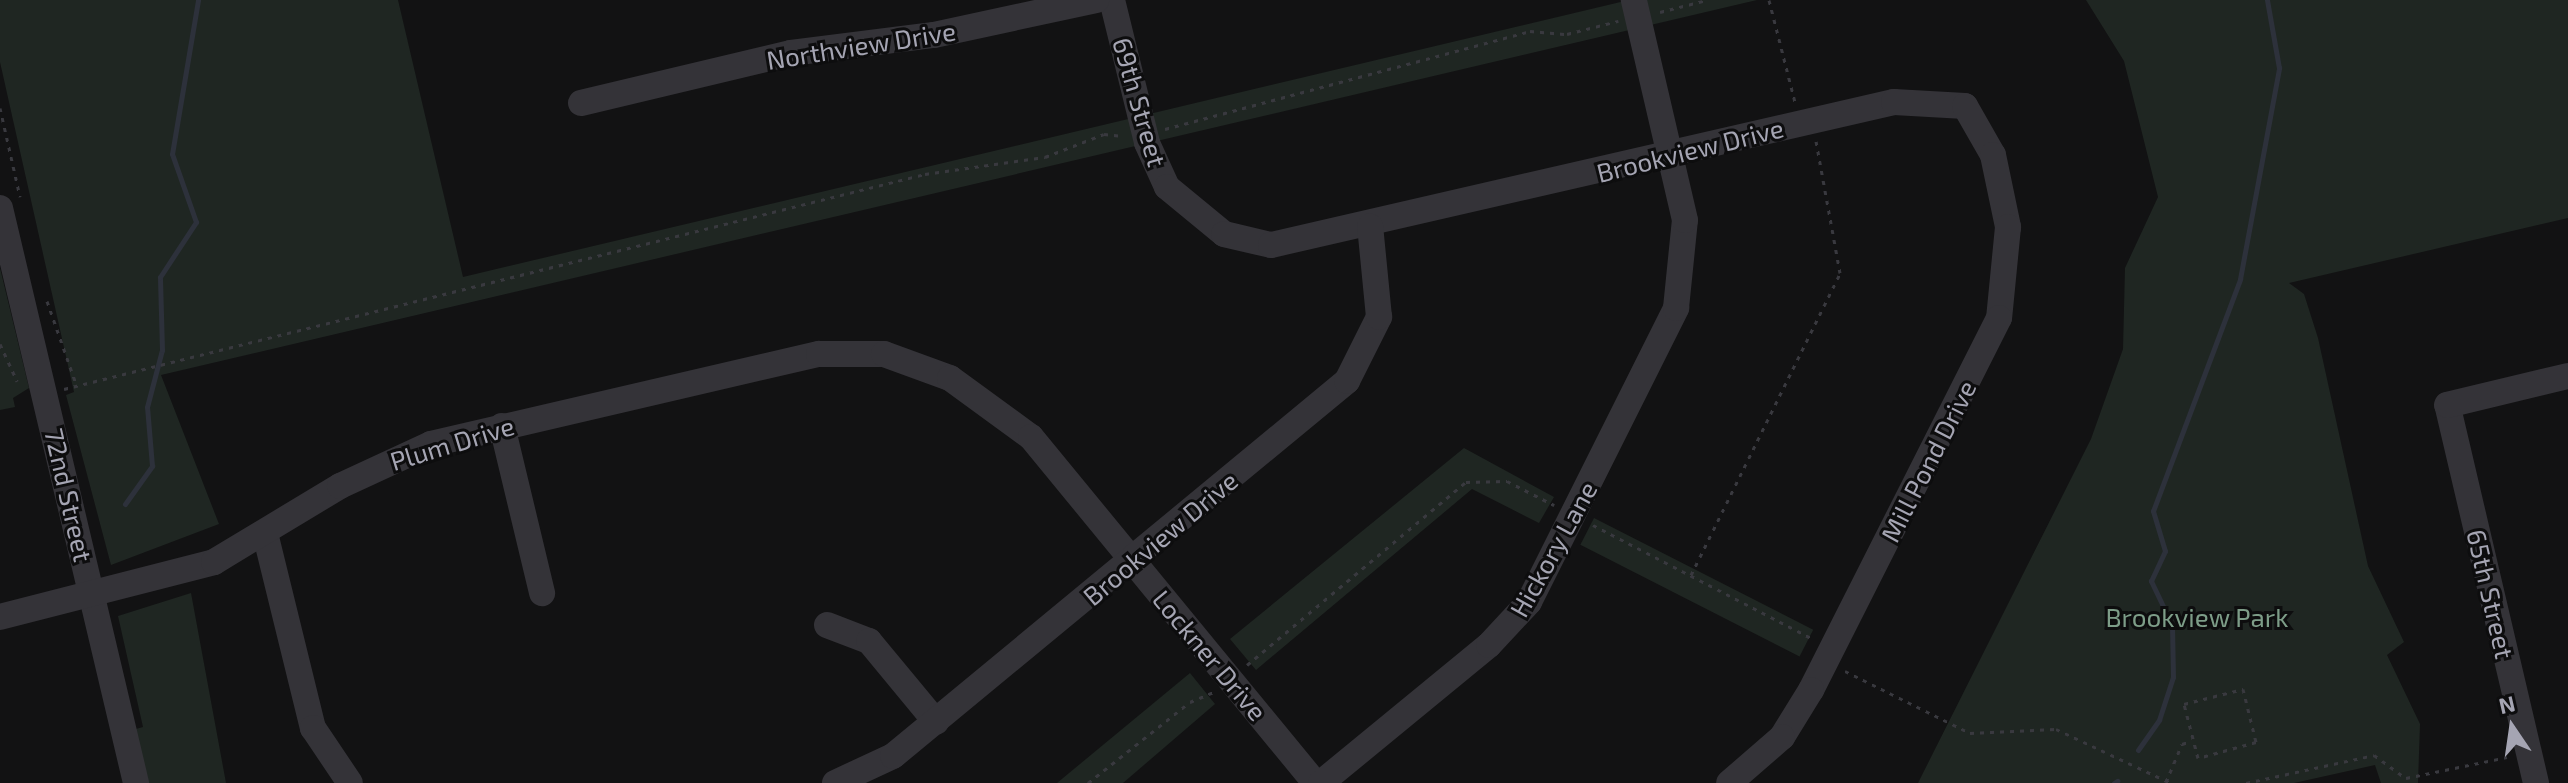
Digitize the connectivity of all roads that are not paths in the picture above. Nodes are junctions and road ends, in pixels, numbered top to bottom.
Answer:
1 (1096, 0) edge
2 (1112, 0) edge
3 (1636, 9) edge
4 (581, 103) dead end
5 (1965, 106) joint
6 (1671, 155) junction
7 (0, 208) edge
8 (1370, 226) junction
9 (1307, 241) joint
10 (788, 361) joint
11 (2568, 376) edge
12 (502, 426) junction
13 (266, 537) junction
14 (1133, 562) junction
15 (542, 593) dead end
16 (93, 597) junction
17 (0, 617) edge
18 (827, 625) dead end
19 (936, 722) junction
20 (136, 783) edge
21 (350, 783) edge
22 (835, 783) edge
23 (1318, 783) edge
24 (1729, 783) edge
25 (2536, 783) edge

1 - 4 street, Northview Drive
2 - 9 street, 69th Street
3 - 6 street, Hickory Lane
5 - 6 street, Brookview Drive
5 - 24 street, Mill Pond Drive
6 - 8 street, Brookview Drive
6 - 23 street, Hickory Lane
7 - 16 street, 72nd Street
8 - 9 street, Brookview Drive
8 - 14 street, Brookview Drive
10 - 12 street, Plum Drive
10 - 14 street, Lockner Drive
11 - 25 street, 65th Street
12 - 13 street, Plum Drive
12 - 15 street
13 - 16 street, Plum Drive
13 - 21 street
14 - 19 street, Brookview Drive
14 - 23 street, Lockner Drive
16 - 17 street, Plum Drive
16 - 20 street, 72nd Street
18 - 19 street
19 - 22 street, Brookview Drive

